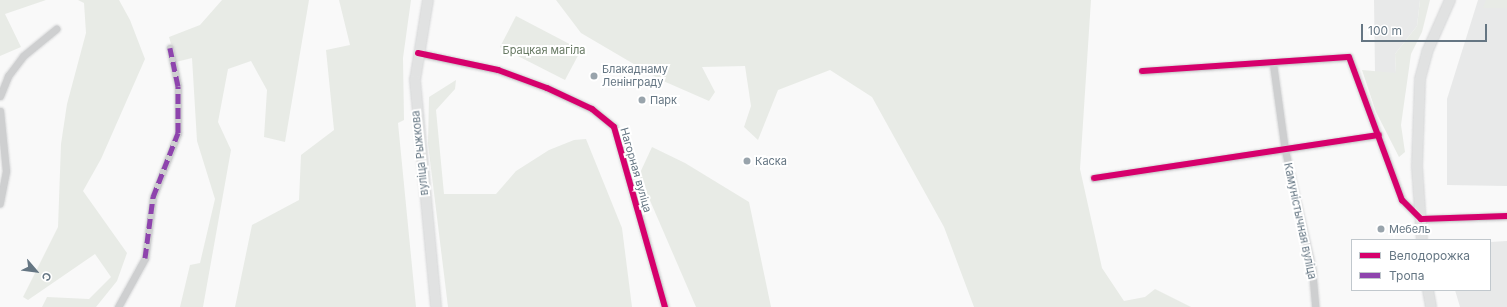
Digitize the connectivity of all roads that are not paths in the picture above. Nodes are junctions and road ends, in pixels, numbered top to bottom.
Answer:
1 (428, 0) edge
2 (1450, 0) edge
3 (56, 29) dead end
4 (170, 48) dead end
5 (418, 53) junction
6 (1273, 64) junction
7 (1142, 71) dead end
8 (0, 96) edge
9 (0, 111) edge
10 (1379, 135) junction
11 (1285, 150) junction
12 (1094, 178) dead end
13 (0, 203) edge
14 (1507, 216) edge
15 (1421, 219) junction
16 (1422, 239) edge
17 (1428, 291) edge
18 (118, 307) edge
19 (436, 307) edge
20 (665, 307) edge
21 (1315, 307) edge
22 (1431, 307) edge

1 - 5 main road, вуліца Рыжкова
2 - 15 main road
3 - 8 street
4 - 18 street
5 - 19 main road, вуліца Рыжкова
5 - 20 street, Нагорная вуліца
6 - 7 street
6 - 10 street
6 - 11 street, Камуністычная вуліца
9 - 13 street
10 - 11 street
10 - 15 street
11 - 12 street
11 - 21 street, Камуністычная вуліца
14 - 15 street
15 - 16 main road
17 - 22 main road

